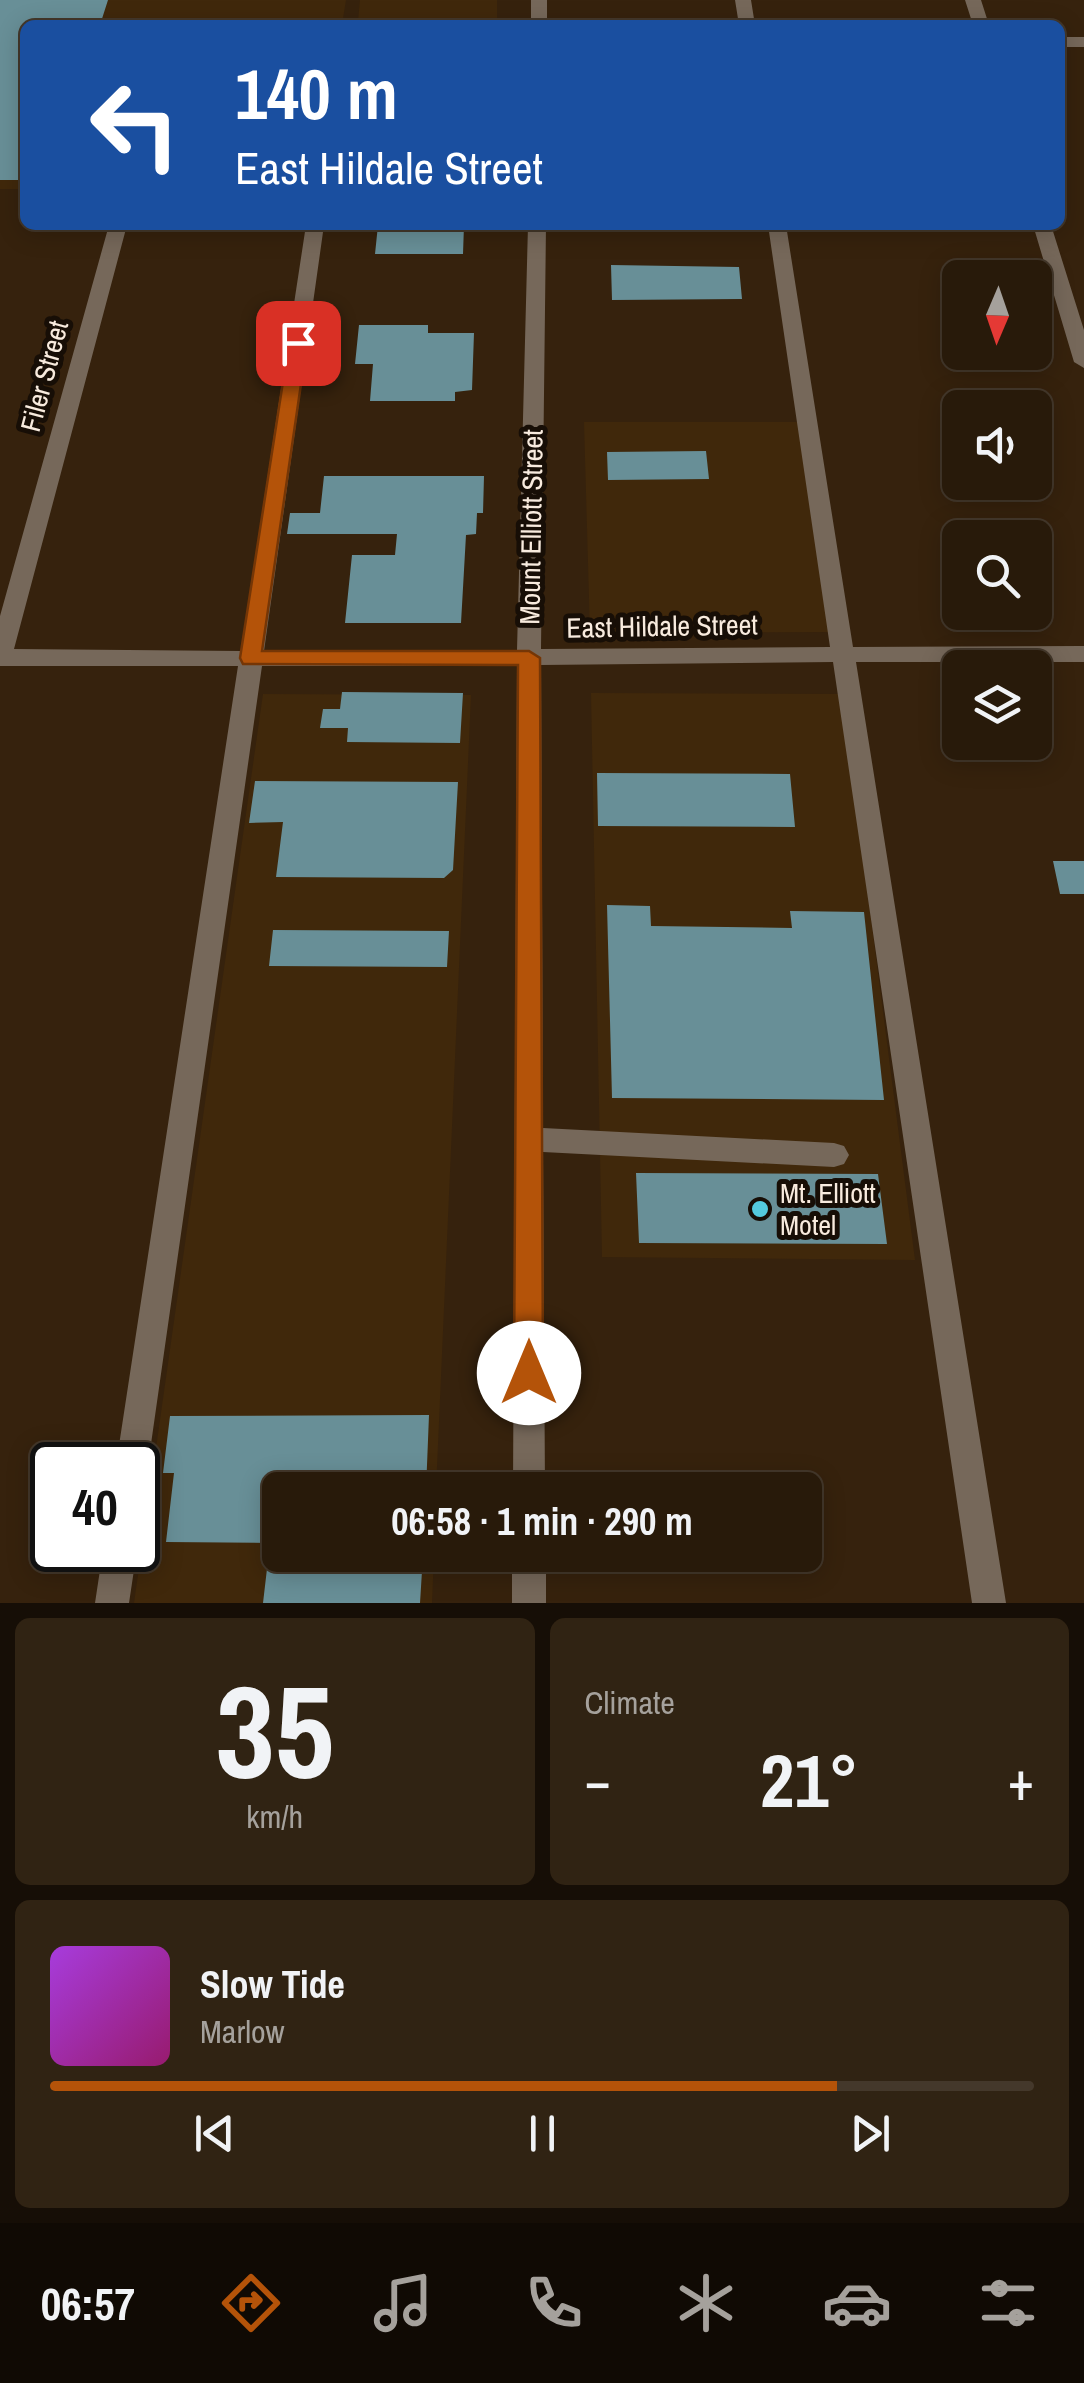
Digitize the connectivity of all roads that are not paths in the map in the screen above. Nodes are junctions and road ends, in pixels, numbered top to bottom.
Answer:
1 (117, 230) edge
2 (314, 230) edge
3 (537, 230) edge
4 (779, 230) edge
5 (1044, 230) edge
6 (1084, 362) edge
7 (1084, 654) edge
8 (844, 655) junction
9 (0, 657) edge
10 (251, 658) junction
11 (529, 658) junction
12 (529, 1138) junction
13 (834, 1154) dead end
14 (135, 1442) edge
15 (529, 1472) edge
16 (117, 1572) edge
17 (529, 1572) edge
18 (112, 1603) edge
19 (529, 1603) edge
20 (989, 1603) edge

1 - 9 street, Filer Street
2 - 10 street
3 - 11 street, Mount Elliott Street
4 - 8 street
5 - 6 street
7 - 8 street, East Hildale Street
8 - 11 street, East Hildale Street
8 - 20 street
9 - 10 street, East Hildale Street
10 - 11 street, East Hildale Street
10 - 14 street
11 - 12 street, Mount Elliott Street
12 - 13 street
12 - 15 street, Mount Elliott Street
16 - 18 street
17 - 19 street

